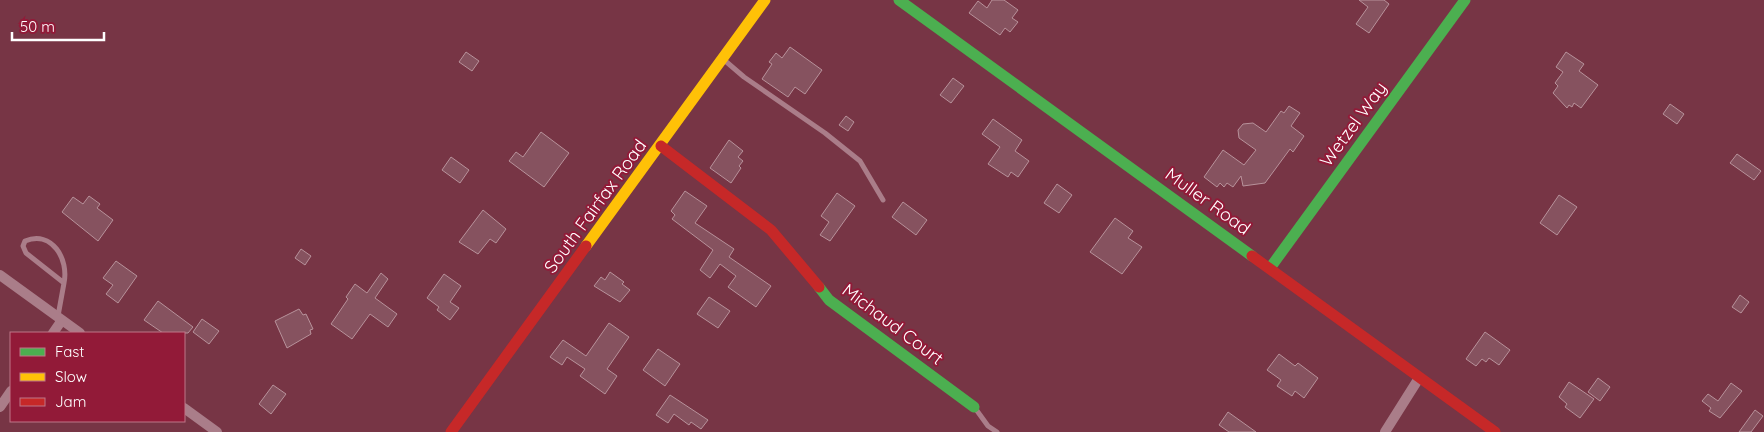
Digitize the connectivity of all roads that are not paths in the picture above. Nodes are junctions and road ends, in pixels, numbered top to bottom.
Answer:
1 (766, 0) edge
2 (899, 0) edge
3 (1465, 0) edge
4 (723, 59) junction
5 (661, 146) junction
6 (884, 200) dead end
7 (1270, 268) junction
8 (0, 275) edge
9 (64, 283) junction
10 (60, 319) junction
11 (54, 332) edge
12 (79, 332) edge
13 (1419, 378) junction
14 (10, 392) edge
15 (0, 407) edge
16 (974, 407) joint
17 (185, 409) edge
18 (217, 432) edge
19 (451, 432) edge
20 (997, 432) edge
21 (1385, 432) edge
22 (1495, 432) edge

1 - 4 street, South Fairfax Road
2 - 7 street, Muller Road
3 - 7 street, Wetzel Way
4 - 5 street, South Fairfax Road
4 - 6 lane
5 - 16 street, Michaud Court
5 - 19 street, South Fairfax Road
7 - 13 street, Muller Road
8 - 10 street
9 - 9 lane
9 - 10 lane
10 - 11 street
10 - 12 street
13 - 21 street
13 - 22 street, Muller Road
14 - 15 street
16 - 20 lane
17 - 18 street

